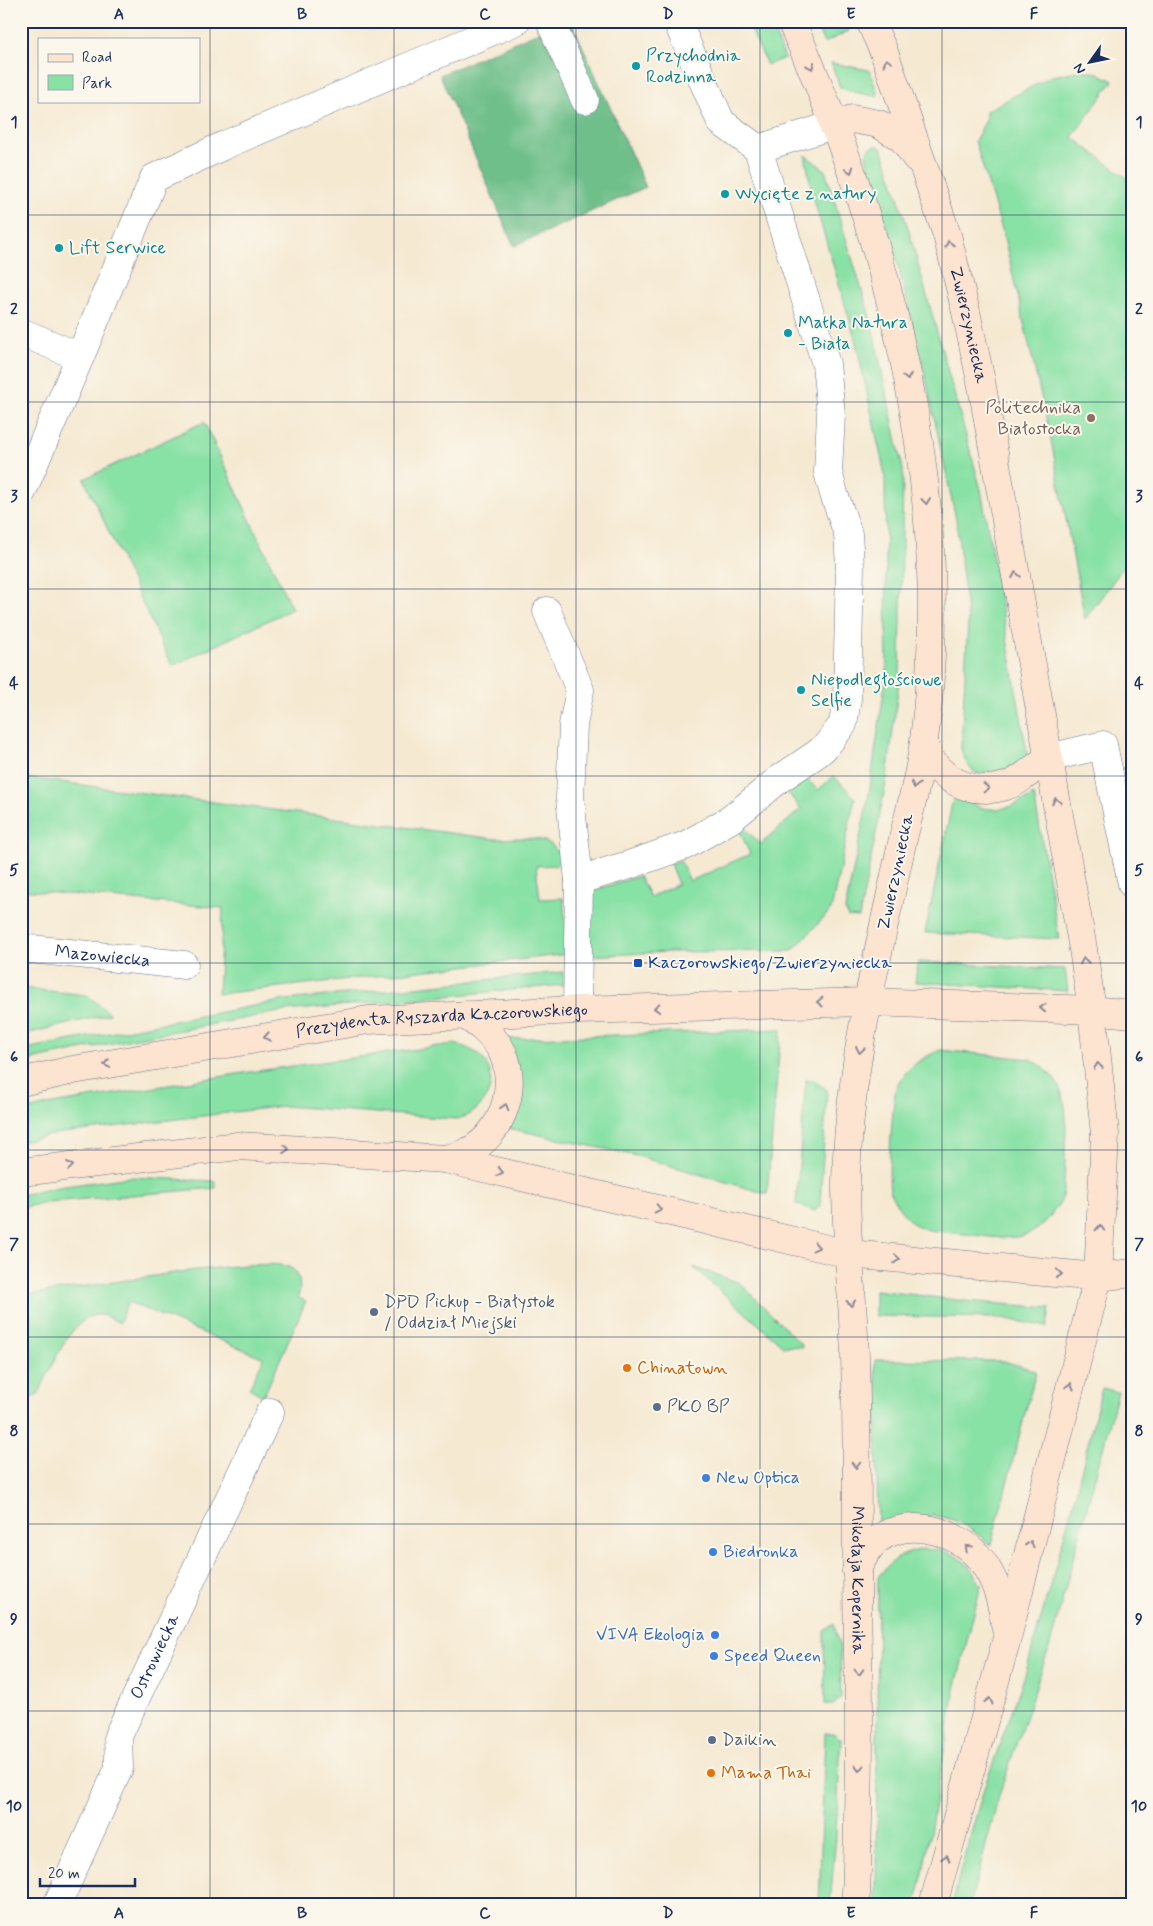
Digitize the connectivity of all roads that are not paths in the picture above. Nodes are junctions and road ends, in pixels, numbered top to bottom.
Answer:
1 (516, 21) edge
2 (550, 21) edge
3 (677, 21) edge
4 (791, 21) edge
5 (870, 21) edge
6 (585, 100) dead end
7 (833, 125) junction
8 (758, 149) junction
9 (924, 168) junction
10 (21, 332) edge
11 (80, 357) junction
12 (21, 494) edge
13 (547, 611) dead end
14 (924, 743) junction
15 (1048, 758) junction
16 (579, 880) junction
17 (1132, 884) edge
18 (21, 948) edge
19 (184, 965) dead end
20 (868, 1002) junction
21 (577, 1010) junction
22 (1092, 1010) junction
23 (1132, 1014) edge
24 (465, 1015) junction
25 (21, 1082) edge
26 (445, 1159) junction
27 (21, 1172) edge
28 (849, 1254) junction
29 (1132, 1274) edge
30 (1098, 1277) junction
31 (270, 1412) dead end
32 (856, 1570) junction
33 (1007, 1638) junction
34 (57, 1905) edge
35 (855, 1905) edge
36 (933, 1905) edge

1 - 11 street
2 - 6 street
3 - 8 street
4 -> 7 main road, Zwierzyniecka
9 -> 5 main road, Zwierzyniecka
7 - 8 street
7 - 9 main road
7 -> 14 main road, Zwierzyniecka
8 - 16 street
15 -> 9 main road, Zwierzyniecka
10 - 11 street
11 - 12 street
13 - 16 street
14 -> 15 main road
14 -> 20 main road, Zwierzyniecka
15 - 17 street
22 -> 15 main road, Zwierzyniecka
16 - 21 street
18 - 19 street, Mazowiecka
20 -> 21 main road, Prezydenta Ryszarda Kaczorowskiego
22 -> 20 main road, Prezydenta Ryszarda Kaczorowskiego
20 -> 28 main road, Zwierzyniecka
21 - 24 main road, Prezydenta Ryszarda Kaczorowskiego
22 - 23 main road, Prezydenta Ryszarda Kaczorowskiego
30 -> 22 main road, Zwierzyniecka
24 -> 25 main road, Prezydenta Ryszarda Kaczorowskiego
26 -> 24 main road
27 -> 26 main road
26 -> 28 main road
28 -> 30 main road
28 -> 32 main road, Mikołaja Kopernika
29 - 30 main road
33 -> 30 main road
31 - 34 street, Ostrowiecka
33 -> 32 main road
32 -> 35 main road, Mikołaja Kopernika
36 -> 33 main road

